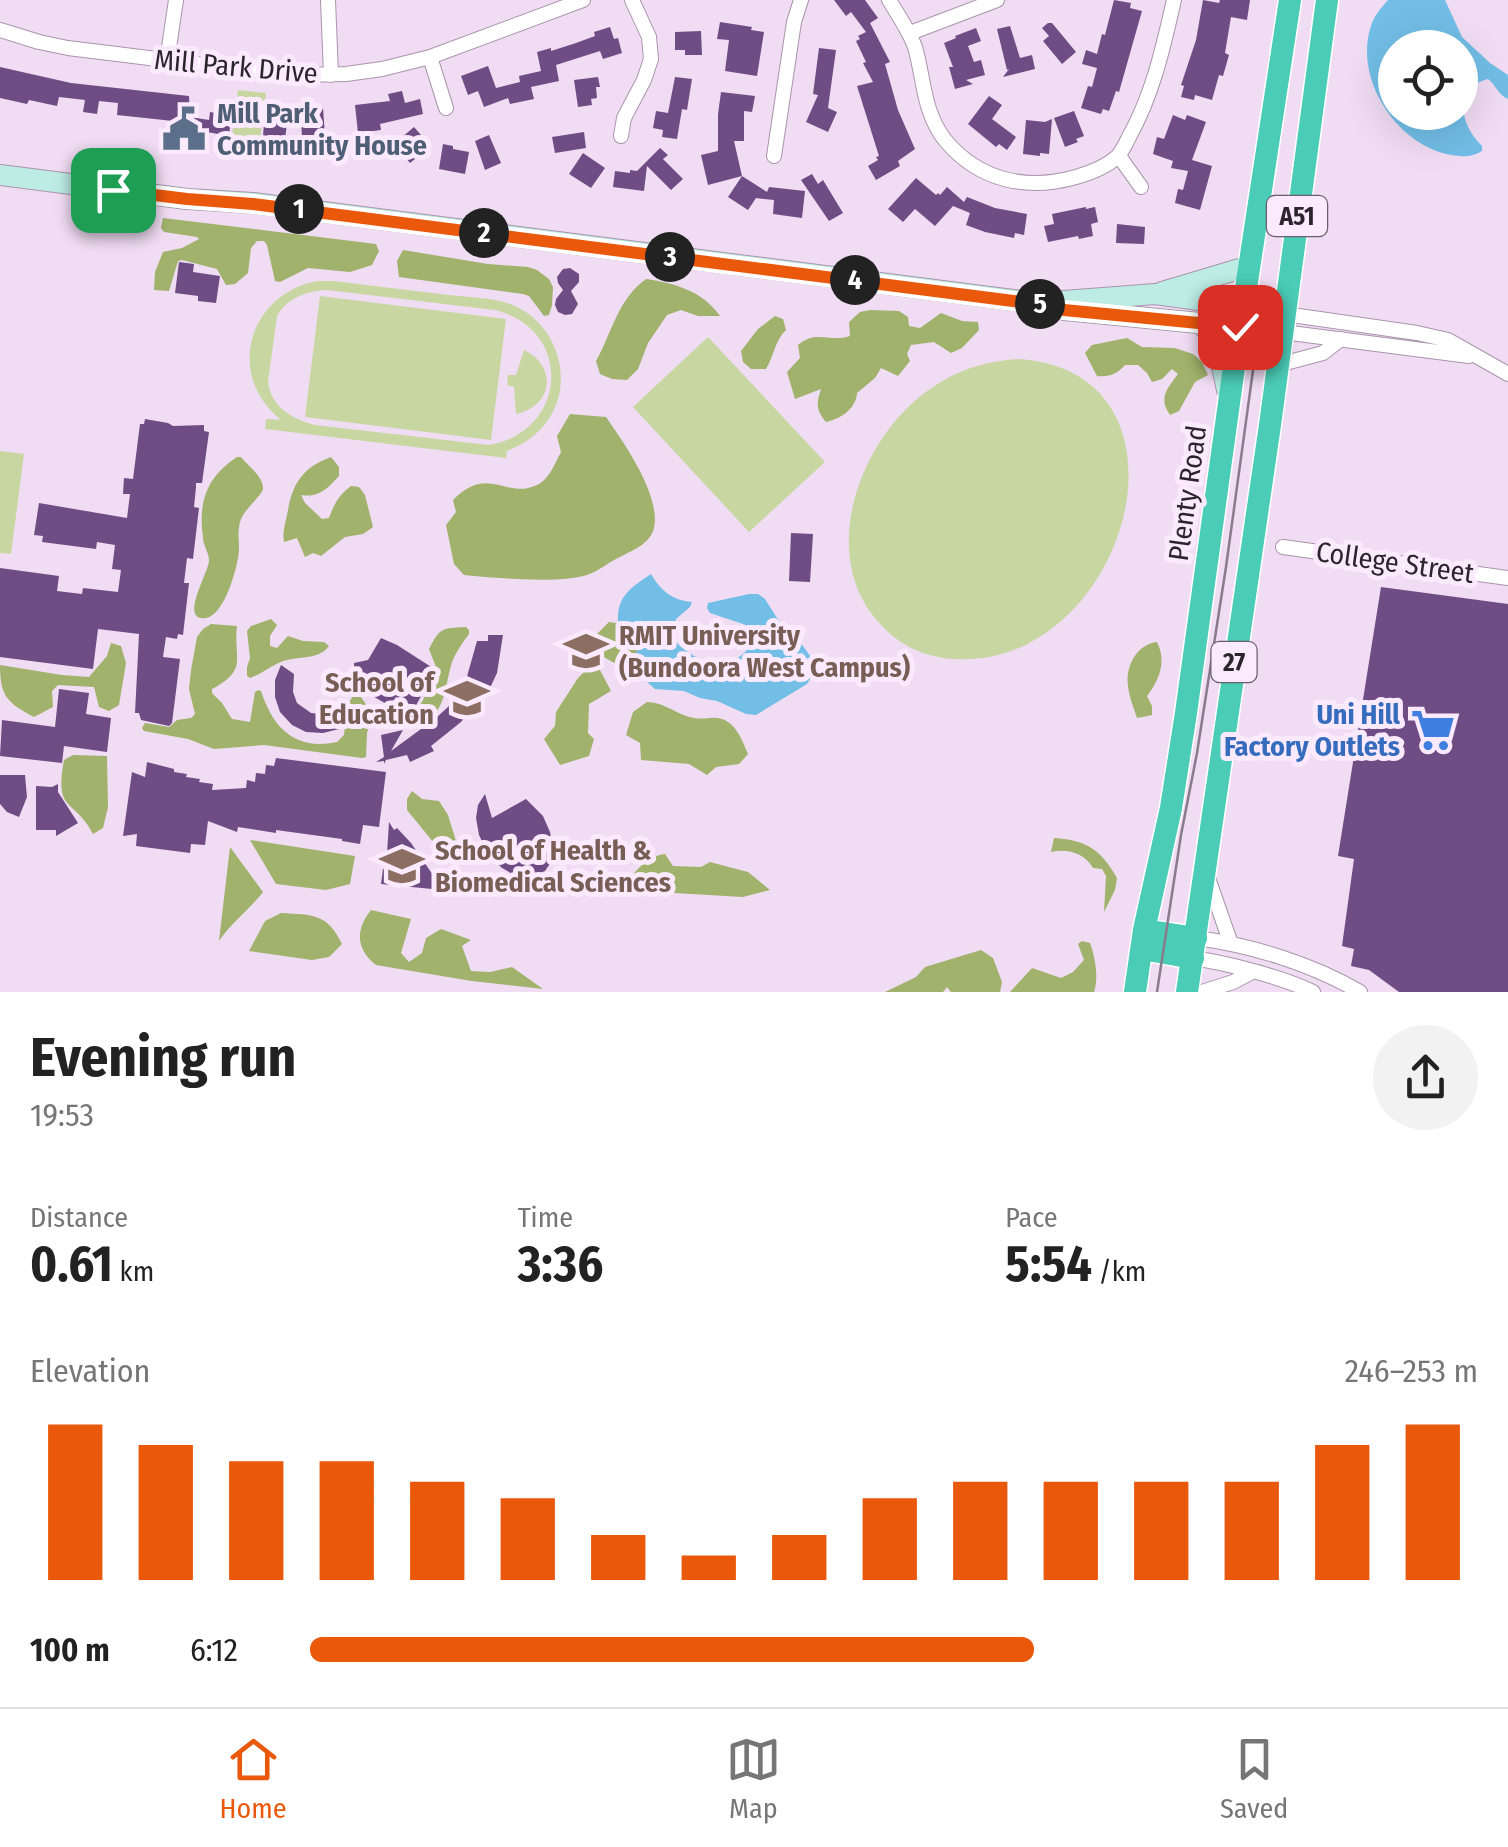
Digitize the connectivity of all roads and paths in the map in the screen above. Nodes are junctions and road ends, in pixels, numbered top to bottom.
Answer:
1 (176, 0) edge
2 (328, 0) edge
3 (583, 0) edge
4 (632, 0) edge
5 (801, 0) edge
6 (889, 0) edge
7 (996, 0) edge
8 (1174, 0) edge
9 (1290, 0) edge
10 (1327, 0) edge
11 (0, 30) edge
12 (910, 33) junction
13 (430, 57) junction
14 (167, 61) junction
15 (331, 75) junction
16 (446, 108) dead end
17 (622, 136) dead end
18 (774, 156) dead end
19 (1118, 156) junction
20 (0, 162) edge
21 (0, 175) edge
22 (1141, 188) dead end
23 (253, 204) junction
24 (1249, 266) junction
25 (1156, 294) junction
26 (1037, 304) junction
27 (1242, 317) junction
28 (1284, 323) junction
29 (1203, 324) junction
30 (1341, 339) junction
31 (1480, 358) junction
32 (1278, 365) junction
33 (1508, 374) edge
34 (1229, 402) junction
35 (1283, 547) dead end
36 (1508, 578) edge
37 (1206, 869) junction
38 (1143, 939) junction
39 (1231, 944) junction
40 (1195, 948) junction
41 (1252, 972) junction
42 (1348, 988) edge
43 (1135, 992) edge
44 (1187, 992) edge
45 (1202, 992) edge
46 (1313, 992) edge
47 (1360, 992) edge

1 - 14 street
2 - 15 street
3 - 13 street, Mill Park Drive
4 - 17 street
5 - 18 street
6 - 12 street
7 - 12 street
8 - 19 street
9 - 24 highway, Plenty Road / A51
10 - 28 highway, A51
11 - 14 street, Mill Park Drive
12 - 19 street
13 - 15 street, Mill Park Drive
13 - 16 street
14 - 15 street, Mill Park Drive
19 - 22 street
20 - 23 main road
21 - 23 main road
23 - 26 main road
24 - 25 main road
24 - 27 highway, Plenty Road / A51
25 - 26 main road
25 - 27 main road
26 - 29 main road
27 - 28 highway
27 - 29 main road
27 - 34 highway, Plenty Road / 27
28 - 30 street
28 - 31 street
28 - 32 highway, 27
29 - 34 main road
30 - 31 street
30 - 32 street
31 - 33 street
32 - 37 highway, 27
34 - 38 highway, Plenty Road / 27
35 - 36 street, College Street
37 - 39 street
37 - 40 highway, 27
38 - 40 highway
38 - 43 highway, Plenty Road / 27
39 - 40 street
39 - 42 street
40 - 41 street
40 - 44 highway, 27
41 - 45 street
41 - 46 street
42 - 47 street

